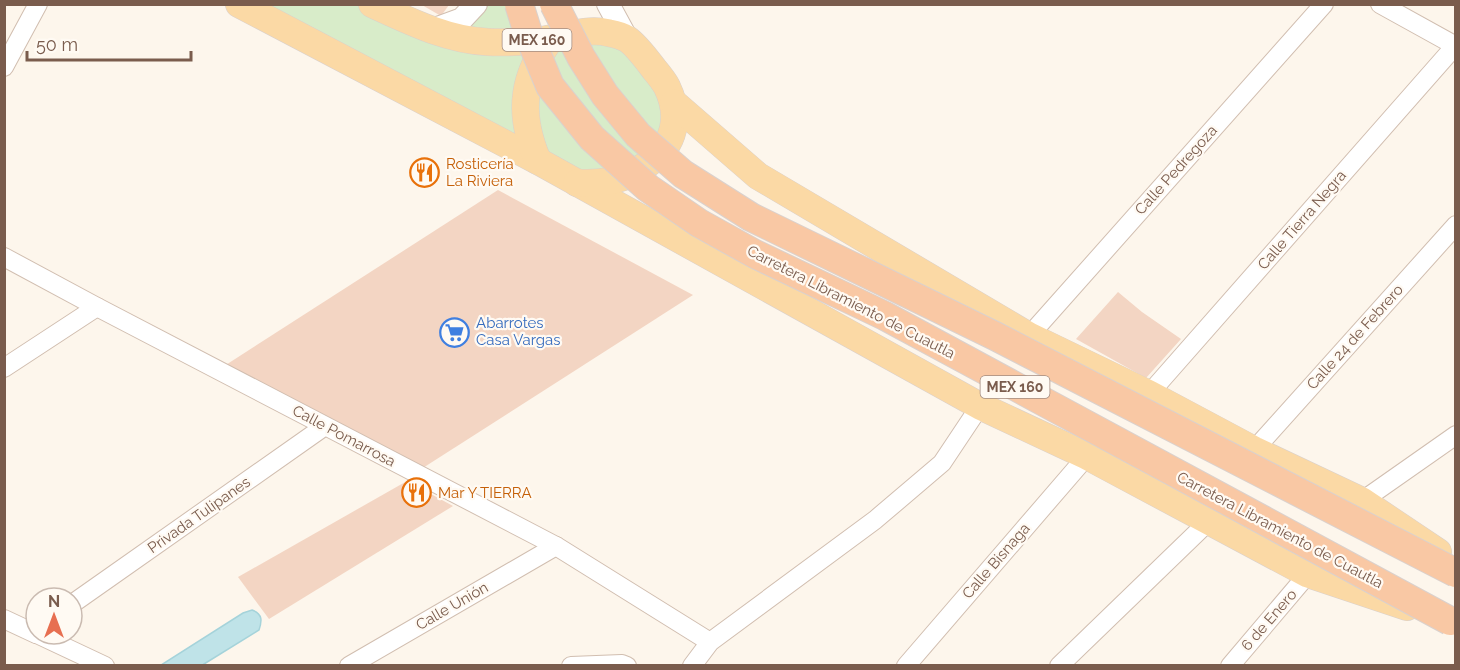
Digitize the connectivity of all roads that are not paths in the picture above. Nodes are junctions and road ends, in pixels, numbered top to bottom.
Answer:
1 (38, 4) edge
2 (239, 4) edge
3 (372, 4) edge
4 (476, 4) edge
5 (519, 4) edge
6 (554, 4) edge
7 (608, 4) edge
8 (1324, 4) edge
9 (1380, 4) edge
10 (432, 30) junction
11 (551, 39) junction
12 (627, 39) junction
13 (1455, 46) edge
14 (4, 67) edge
15 (674, 103) junction
16 (538, 161) junction
17 (577, 183) junction
18 (1455, 225) edge
19 (4, 257) edge
20 (97, 307) junction
21 (1029, 336) junction
22 (4, 368) edge
23 (1149, 394) junction
24 (980, 406) junction
25 (325, 426) junction
26 (1455, 435) edge
27 (1254, 450) junction
28 (1087, 456) junction
29 (1362, 501) junction
30 (1209, 521) junction
31 (556, 546) junction
32 (1455, 564) edge
33 (1455, 573) edge
34 (1308, 574) junction
35 (84, 596) edge
36 (4, 619) edge
37 (1450, 621) joint
38 (24, 627) edge
39 (710, 642) junction
40 (64, 646) edge
41 (105, 666) edge
42 (349, 666) edge
43 (571, 666) edge
44 (627, 666) edge
45 (692, 666) edge
46 (906, 666) edge
47 (1059, 666) edge
48 (1230, 666) edge

1 - 14 street
2 - 16 main road, MEX 160
3 - 10 main road, MEX 160
4 - 10 street
5 - 37 highway, Carretera Libramiento de Cuautla / MEX 160, bridge
6 - 33 highway, Carretera Libramiento de Cuautla / MEX 160, bridge
7 - 12 street
8 - 21 street, Calle Pedregoza
9 - 13 street
10 - 11 main road, MEX 160
11 - 12 main road, MEX 160
11 - 16 main road
12 - 15 main road
13 - 23 street, Calle Tierra Negra
15 - 17 main road
15 - 21 main road
16 - 17 main road, MEX 160
17 - 24 main road, MEX 160
18 - 27 street, Calle 24 de Febrero
19 - 20 street, Calle Pomarrosa
20 - 22 street
20 - 25 street, Calle Pomarrosa
21 - 23 main road
23 - 27 main road
24 - 28 main road, MEX 160
24 - 39 street
25 - 31 street, Calle Pomarrosa
25 - 35 street, Privada Tulipanes
26 - 29 street
27 - 29 main road
28 - 30 main road, MEX 160
28 - 46 street, Calle Bisnaga
29 - 32 main road
30 - 34 main road, MEX 160
30 - 47 street
31 - 39 street, Calle Pomarrosa
31 - 42 street, Calle Unión
34 - 37 main road, MEX 160
34 - 48 street, 6 de Enero
36 - 38 street
39 - 45 street
40 - 41 street
43 - 44 street

